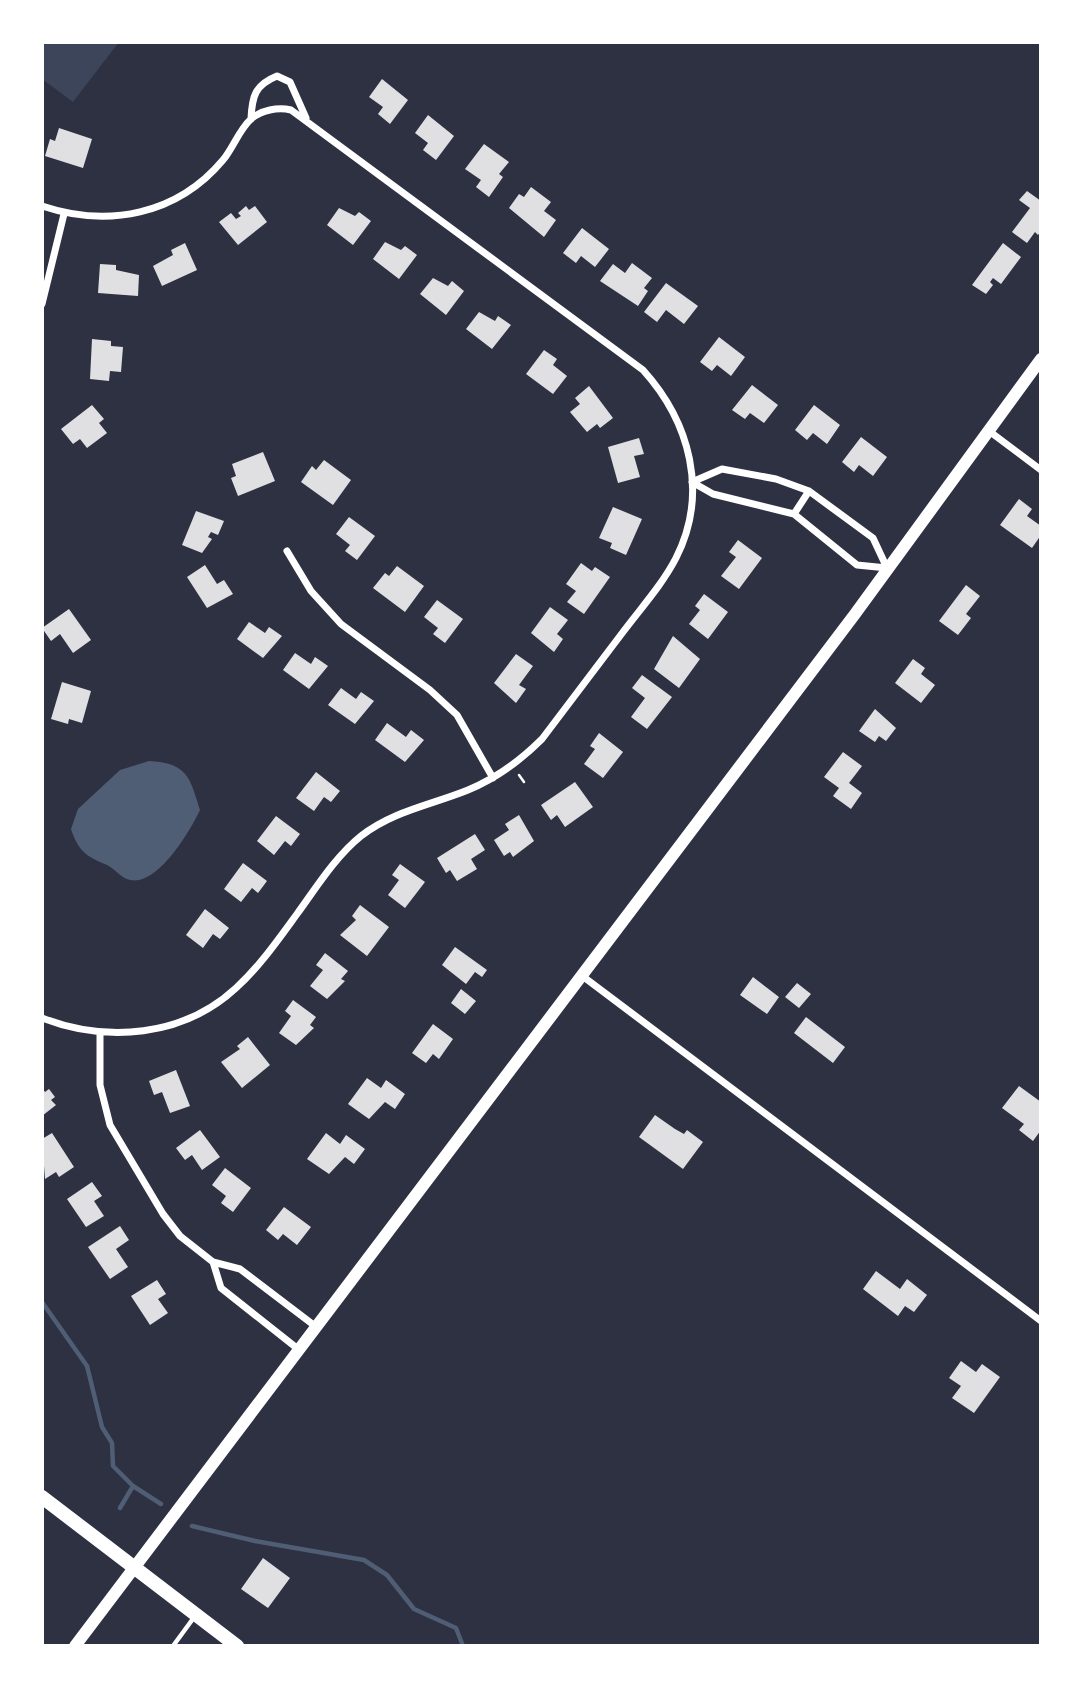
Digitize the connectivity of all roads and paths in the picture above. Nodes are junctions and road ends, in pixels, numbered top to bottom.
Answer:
1 (251, 119) junction
2 (307, 120) junction
3 (42, 206) edge
4 (64, 214) junction
5 (42, 304) edge
6 (1041, 359) edge
7 (989, 431) junction
8 (1041, 470) edge
9 (692, 482) junction
10 (809, 491) junction
11 (794, 514) junction
12 (287, 551) dead end
13 (887, 568) junction
14 (519, 775) dead end
15 (493, 778) junction
16 (524, 782) dead end
17 (580, 975) junction
18 (42, 1018) edge
19 (100, 1033) junction
20 (213, 1262) junction
21 (1041, 1321) edge
22 (315, 1326) junction
23 (298, 1349) junction
24 (42, 1497) edge
25 (134, 1568) junction
26 (195, 1615) junction
27 (75, 1646) edge
28 (173, 1646) edge
29 (237, 1646) edge

1 - 2 street
1 - 2 street
1 - 4 street
2 - 9 street
3 - 4 street
4 - 5 street
6 - 7 main road
7 - 8 street
7 - 13 main road
9 - 10 street
9 - 11 street
9 - 15 street
10 - 11 street
10 - 13 street
11 - 13 street
12 - 15 street
13 - 17 main road
14 - 16 path
15 - 19 street
17 - 21 street
17 - 22 main road
18 - 19 street
19 - 20 street
20 - 22 street
20 - 23 street
22 - 23 main road
23 - 25 main road
24 - 25 main road
25 - 26 main road
25 - 27 main road
26 - 28 lane
26 - 29 main road

